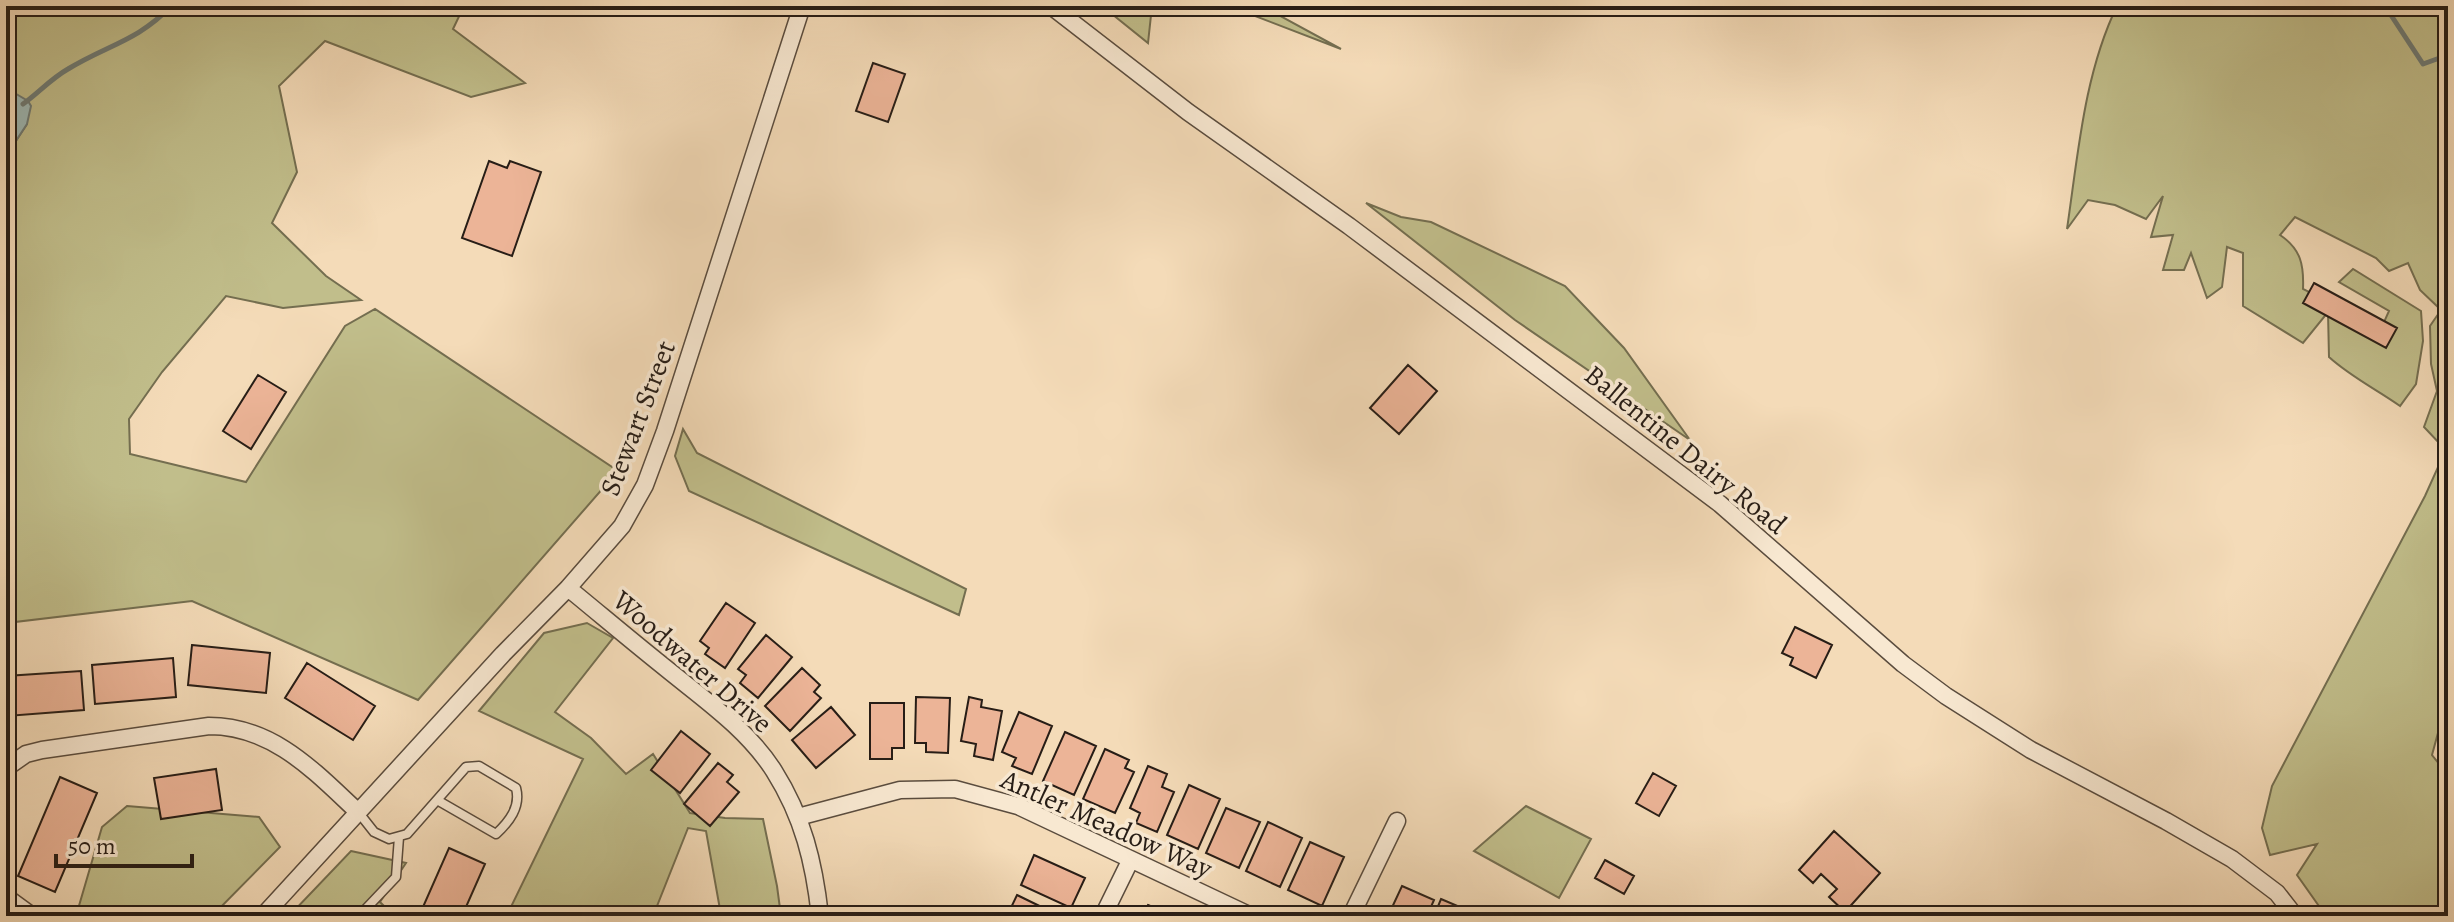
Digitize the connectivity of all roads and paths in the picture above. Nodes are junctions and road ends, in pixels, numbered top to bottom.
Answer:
1 (802, 6) edge
2 (1051, 6) edge
3 (568, 588) junction
4 (6, 768) edge
5 (437, 800) junction
6 (358, 812) junction
7 (798, 817) junction
8 (1397, 821) dead end
9 (399, 837) junction
10 (1130, 861) junction
11 (6, 897) edge
12 (32, 916) edge
13 (263, 916) edge
14 (359, 916) edge
15 (820, 916) edge
16 (1103, 916) edge
17 (1251, 916) edge
18 (1351, 916) edge
19 (2295, 916) edge

1 - 3 street, Stewart Street
2 - 19 street, Ballentine Dairy Road
3 - 6 street, Stewart Street
3 - 7 street, Woodwater Drive
4 - 6 street
5 - 5 lane
5 - 9 lane
6 - 9 lane
6 - 13 street, Stewart Street
7 - 10 street, Antler Meadow Way
7 - 15 street, Woodwater Drive
8 - 18 street
9 - 14 lane
10 - 16 street
10 - 17 street, Antler Meadow Way
11 - 12 street

